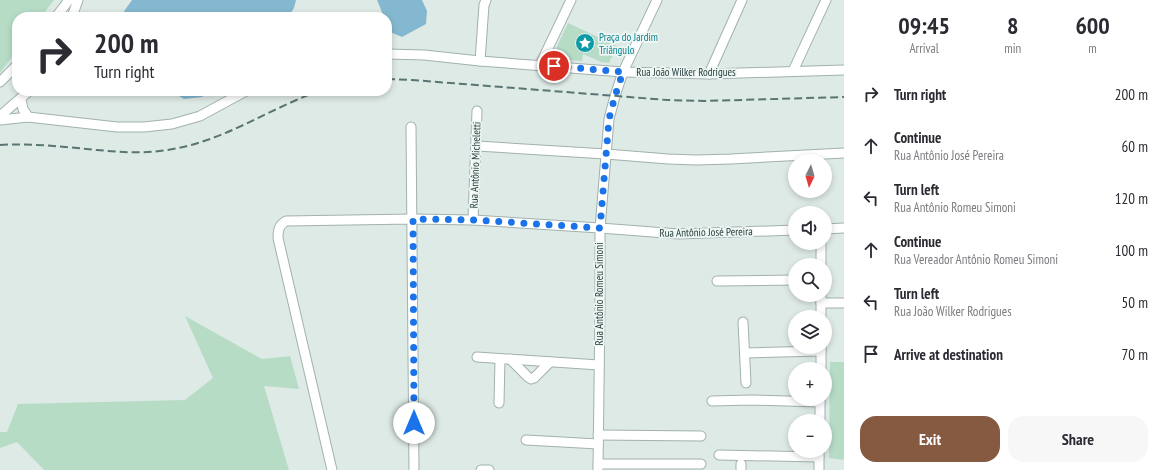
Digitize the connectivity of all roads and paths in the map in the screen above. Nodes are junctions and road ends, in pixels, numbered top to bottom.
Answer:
1 (69, 0) edge
2 (78, 0) edge
3 (486, 0) edge
4 (571, 0) edge
5 (657, 0) edge
6 (742, 0) edge
7 (826, 0) edge
8 (60, 12) edge
9 (74, 12) edge
10 (392, 54) edge
11 (480, 61) junction
12 (540, 66) junction
13 (12, 69) edge
14 (844, 70) edge
15 (793, 71) junction
16 (623, 72) junction
17 (709, 74) junction
18 (0, 82) edge
19 (24, 96) edge
20 (237, 96) edge
21 (21, 99) junction
22 (477, 111) dead end
23 (0, 116) edge
24 (28, 117) junction
25 (0, 120) edge
26 (411, 127) dead end
27 (476, 146) junction
28 (844, 153) edge
29 (606, 154) junction
30 (413, 219) junction
31 (474, 220) junction
32 (600, 228) junction
33 (844, 228) edge
34 (832, 229) edge
35 (788, 230) edge
36 (788, 280) edge
37 (717, 281) dead end
38 (832, 301) edge
39 (844, 303) edge
40 (744, 322) dead end
41 (788, 351) edge
42 (745, 353) junction
43 (477, 357) dead end
44 (505, 359) junction
45 (550, 362) junction
46 (599, 365) junction
47 (746, 383) dead end
48 (788, 400) edge
49 (712, 401) dead end
50 (499, 403) dead end
51 (701, 436) dead end
52 (598, 439) junction
53 (526, 440) dead end
54 (788, 454) edge
55 (719, 455) dead end
56 (819, 458) edge
57 (701, 464) dead end
58 (598, 467) edge
59 (332, 470) edge
60 (414, 470) edge
61 (481, 470) edge
62 (489, 470) edge
63 (819, 470) edge

1 - 8 street
2 - 9 street
3 - 11 street
4 - 12 street
5 - 16 street, Rua Antônio Romeu Simoni
6 - 17 street
7 - 15 street
10 - 11 street, Rua João Wilker Rodrigues
11 - 12 street, Rua João Wilker Rodrigues
12 - 16 street, Rua João Wilker Rodrigues
13 - 18 street
14 - 15 street, Rua João Wilker Rodrigues
15 - 17 street, Rua João Wilker Rodrigues
16 - 17 street, Rua João Wilker Rodrigues
16 - 29 street, Rua Antônio Romeu Simoni
19 - 21 street
20 - 24 street
21 - 23 street
21 - 24 street
22 - 27 street, Rua Antônio Micheletti
24 - 25 street
26 - 30 street
27 - 29 street
27 - 31 street, Rua Antônio Micheletti
28 - 29 street
29 - 32 street, Rua Antônio Romeu Simoni
30 - 31 street, Rua Antônio José Pereira
30 - 59 street, Rua Antônio José Pereira
30 - 60 street
31 - 32 street, Rua Antônio José Pereira
32 - 35 street, Rua Antônio José Pereira
32 - 46 street, Rua Antônio Romeu Simoni
33 - 34 street
36 - 37 street
38 - 39 street
40 - 42 street
41 - 42 street
42 - 47 street
43 - 44 street
44 - 45 street
44 - 45 street
44 - 50 street
45 - 46 street
46 - 52 street, Rua Antônio Romeu Simoni
48 - 49 street
51 - 52 street
52 - 53 street
52 - 58 street, Rua Antônio Romeu Simoni
54 - 55 street
56 - 63 street
57 - 58 street
61 - 62 street

